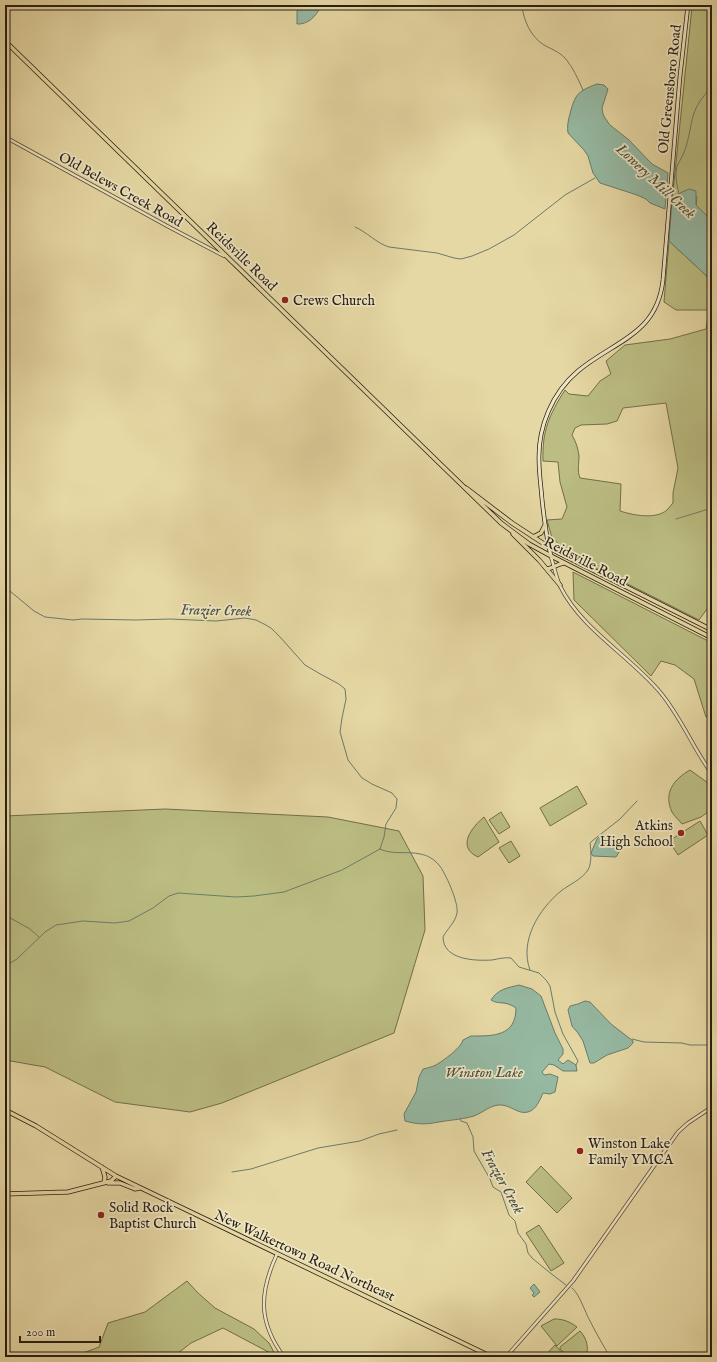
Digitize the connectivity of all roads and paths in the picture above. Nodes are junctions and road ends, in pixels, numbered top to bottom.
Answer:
1 (688, 5) edge
2 (5, 41) edge
3 (5, 136) edge
4 (228, 258) junction
5 (464, 486) junction
6 (545, 525) junction
7 (508, 529) junction
8 (532, 537) junction
9 (549, 547) junction
10 (551, 556) junction
11 (564, 563) junction
12 (554, 568) junction
13 (547, 569) junction
14 (560, 585) junction
15 (712, 630) edge
16 (712, 638) edge
17 (712, 774) edge
18 (712, 1107) edge
19 (5, 1110) edge
20 (102, 1167) junction
21 (116, 1176) junction
22 (104, 1183) junction
23 (140, 1188) junction
24 (5, 1194) edge
25 (277, 1254) junction
26 (284, 1357) edge
27 (492, 1357) edge
28 (506, 1357) edge

1 - 6 main road, Old Greensboro Road
2 - 4 main road, Reidsville Road
3 - 4 street, Old Belews Creek Road
4 - 5 main road, Reidsville Road
5 - 7 main road, Reidsville Road
5 - 8 main road, Reidsville Road
6 - 8 main road
6 - 9 main road, Old Greensboro Road
7 - 10 main road, Reidsville Road
7 - 13 main road
8 - 9 main road, Reidsville Road
9 - 10 main road, Old Greensboro Road
9 - 15 main road, Reidsville Road
10 - 11 main road, Reidsville Road
10 - 12 street
11 - 12 main road
11 - 16 main road, Reidsville Road
12 - 13 main road
12 - 14 street
13 - 14 main road
14 - 17 street
18 - 28 street
19 - 20 main road, New Walkertown Road Northeast
20 - 21 main road, New Walkertown Road Northeast
20 - 22 main road
21 - 22 main road
21 - 23 main road, New Walkertown Road Northeast
22 - 23 main road
22 - 24 main road
23 - 25 main road, New Walkertown Road Northeast
25 - 26 street
25 - 27 main road, New Walkertown Road Northeast

